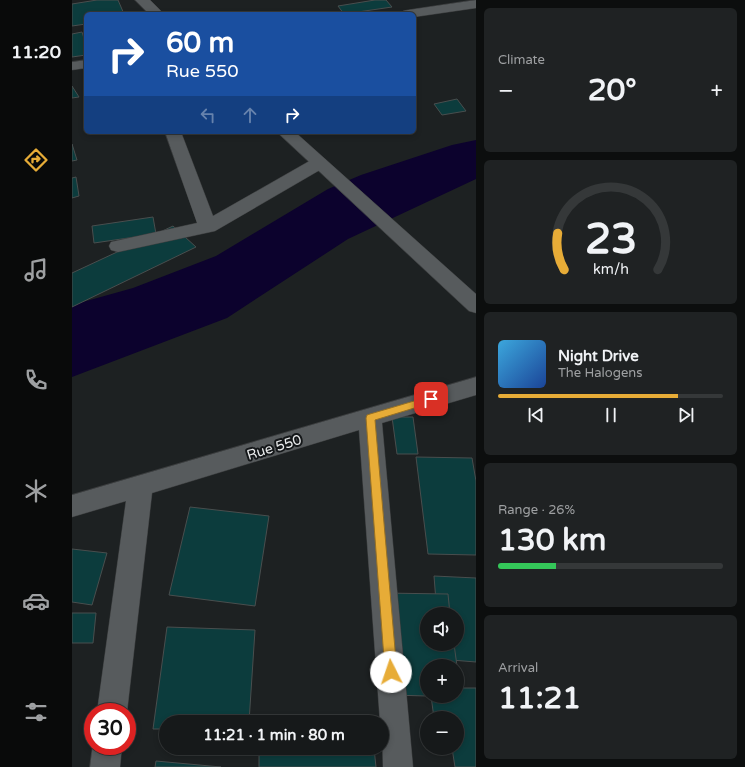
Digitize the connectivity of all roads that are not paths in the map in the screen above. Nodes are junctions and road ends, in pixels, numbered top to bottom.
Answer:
1 (142, 0) edge
2 (476, 4) edge
3 (155, 12) edge
4 (416, 13) edge
5 (84, 64) edge
6 (72, 66) edge
7 (174, 134) edge
8 (287, 134) edge
9 (319, 163) junction
10 (208, 227) junction
11 (118, 246) dead end
12 (476, 306) edge
13 (476, 386) edge
14 (370, 418) junction
15 (140, 487) junction
16 (72, 506) edge
17 (113, 703) edge
18 (106, 755) edge
19 (105, 767) edge
20 (398, 767) edge

1 - 3 street
2 - 4 street
5 - 6 street
7 - 10 street
8 - 9 street
9 - 10 street
9 - 12 street
10 - 11 street
13 - 14 street, Rue 550
14 - 15 street, Rue 550
14 - 20 street
15 - 16 street, Rue 550
15 - 17 street
18 - 19 street

